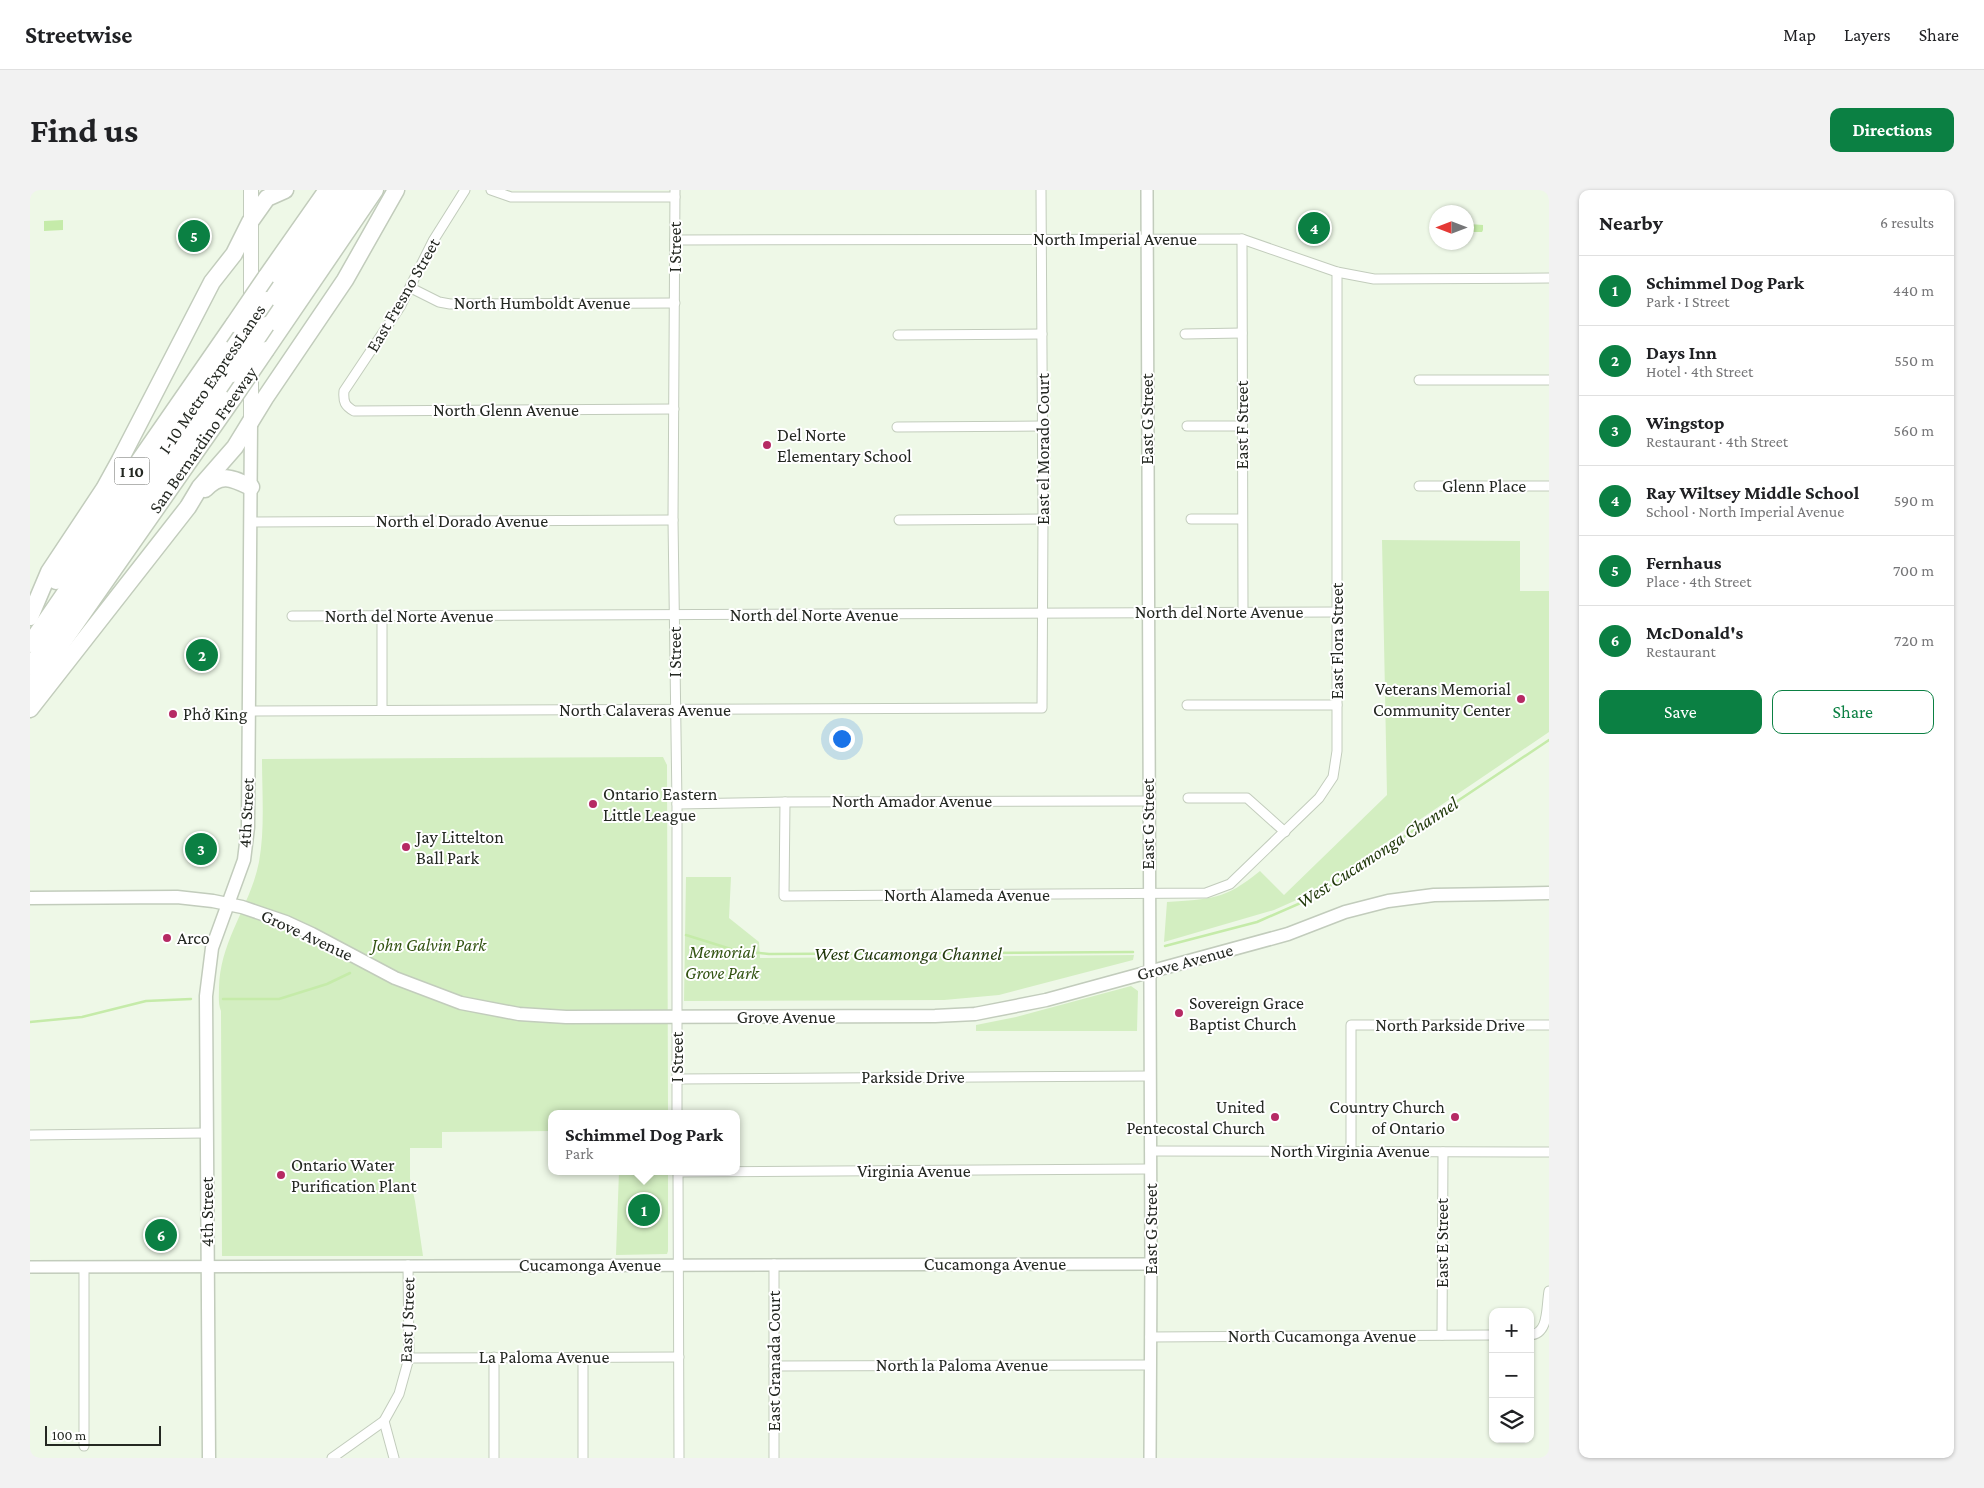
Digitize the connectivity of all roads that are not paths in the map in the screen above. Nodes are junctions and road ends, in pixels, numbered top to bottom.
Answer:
1 (251, 190) edge
2 (285, 190) edge
3 (327, 190) edge
4 (343, 190) edge
5 (359, 190) edge
6 (375, 190) edge
7 (396, 190) edge
8 (465, 190) edge
9 (491, 190) edge
10 (1042, 190) edge
11 (1146, 190) edge
12 (675, 193) edge
13 (250, 222) junction
14 (1042, 239) junction
15 (1147, 239) junction
16 (1242, 239) junction
17 (675, 240) junction
18 (1336, 272) junction
19 (1549, 278) edge
20 (411, 288) junction
21 (675, 303) junction
22 (1242, 333) junction
23 (1042, 334) junction
24 (1185, 334) dead end
25 (898, 335) dead end
26 (1419, 380) dead end
27 (1549, 380) edge
28 (344, 400) joint
29 (674, 409) junction
30 (252, 422) junction
31 (1043, 426) junction
32 (1187, 426) dead end
33 (1242, 426) junction
34 (897, 427) dead end
35 (1419, 486) dead end
36 (1549, 486) edge
37 (250, 487) junction
38 (188, 507) junction
39 (1043, 519) junction
40 (1191, 519) dead end
41 (1242, 519) junction
42 (673, 520) junction
43 (899, 520) dead end
44 (250, 522) junction
45 (1243, 611) junction
46 (1148, 612) junction
47 (1337, 612) junction
48 (1042, 613) junction
49 (292, 616) dead end
50 (382, 616) junction
51 (674, 616) junction
52 (30, 618) edge
53 (30, 644) edge
54 (30, 667) edge
55 (30, 689) edge
56 (1187, 705) dead end
57 (1337, 705) junction
58 (1042, 708) joint
59 (30, 709) edge
60 (382, 710) junction
61 (675, 710) junction
62 (249, 711) junction
63 (1188, 798) dead end
64 (1148, 801) junction
65 (785, 802) junction
66 (677, 804) junction
67 (1285, 832) junction
68 (1549, 893) edge
69 (1149, 894) junction
70 (30, 898) edge
71 (228, 904) junction
72 (1150, 972) junction
73 (676, 1017) junction
74 (1549, 1025) edge
75 (1150, 1076) junction
76 (677, 1079) junction
77 (677, 1110) edge
78 (206, 1133) junction
79 (30, 1135) edge
80 (1150, 1151) junction
81 (1351, 1151) junction
82 (1443, 1152) junction
83 (1549, 1152) edge
84 (1150, 1169) junction
85 (740, 1172) edge
86 (678, 1175) edge
87 (678, 1264) junction
88 (774, 1264) junction
89 (1151, 1264) junction
90 (408, 1265) junction
91 (207, 1266) junction
92 (30, 1267) edge
93 (84, 1267) junction
94 (1549, 1291) edge
95 (1534, 1334) edge
96 (1442, 1335) junction
97 (1489, 1335) edge
98 (1150, 1338) junction
99 (494, 1357) junction
100 (583, 1357) junction
101 (679, 1357) junction
102 (409, 1358) junction
103 (1149, 1364) junction
104 (774, 1366) junction
105 (384, 1420) junction
106 (84, 1446) dead end
107 (209, 1458) edge
108 (332, 1458) edge
109 (394, 1458) edge
110 (494, 1458) edge
111 (583, 1458) edge
112 (679, 1458) edge
113 (774, 1458) edge
114 (1150, 1458) edge

1 - 13 main road, 4th Street
2 - 13 highway
3 - 52 highway, I 10, bridge
4 - 53 highway, I-10 Metro ExpressLanes, bridge
5 - 54 highway, I-10 Metro ExpressLanes, bridge
6 - 55 highway, San Bernardino Freeway / I 10, bridge
7 - 30 highway
8 - 20 street, East Fresno Street
9 - 12 street
10 - 14 street, East el Morado Court
11 - 15 street, East G Street
12 - 17 street, I Street
13 - 30 main road, 4th Street
13 - 52 highway
14 - 15 street, North Imperial Avenue
14 - 17 street, North Imperial Avenue
14 - 23 street, East el Morado Court
15 - 16 street, North Imperial Avenue
15 - 46 street, East G Street
16 - 18 street, North Imperial Avenue
16 - 22 street, East F Street
17 - 21 street, I Street
18 - 19 street, North Imperial Avenue
18 - 47 street, East Flora Street
20 - 21 street, North Humboldt Avenue
20 - 28 street, East Fresno Street
21 - 29 street, I Street
22 - 24 street
22 - 33 street, East F Street
23 - 25 street
23 - 31 street, East el Morado Court
26 - 27 street
28 - 29 street, North Glenn Avenue
29 - 42 street, I Street
30 - 37 main road, 4th Street
30 - 38 highway
31 - 34 street
31 - 39 street, East el Morado Court
32 - 33 street
33 - 41 street, East F Street
35 - 36 street, Glenn Place
37 - 38 highway
37 - 44 main road, 4th Street
38 - 59 highway
39 - 43 street
39 - 48 street, East el Morado Court
40 - 41 street
41 - 45 street, East F Street
42 - 44 street, North el Dorado Avenue
42 - 51 street, I Street
44 - 62 main road, 4th Street
45 - 46 street, North del Norte Avenue
45 - 47 street, North del Norte Avenue
46 - 48 street, North del Norte Avenue
46 - 64 street, East G Street
47 - 57 street, East Flora Street
48 - 51 street, North del Norte Avenue
48 - 58 street, East el Morado Court
49 - 50 street, North del Norte Avenue
50 - 51 street, North del Norte Avenue
50 - 60 street
51 - 61 street, I Street
56 - 57 street
57 - 67 street, East Flora Street
58 - 61 street, North Calaveras Avenue
60 - 61 street, North Calaveras Avenue
60 - 62 street, North Calaveras Avenue
61 - 66 street, I Street
62 - 71 main road, 4th Street
63 - 67 street
64 - 65 street, North Amador Avenue
64 - 69 street, East G Street
65 - 66 street, North Amador Avenue
65 - 69 street, North Alameda Avenue
66 - 73 street, I Street
67 - 69 street, East Flora Street
68 - 72 main road, Grove Avenue
69 - 72 street, East G Street
70 - 71 main road, Grove Avenue
71 - 73 main road, Grove Avenue
71 - 78 main road, 4th Street
72 - 73 main road, Grove Avenue
72 - 75 street, East G Street
73 - 76 street, I Street
74 - 81 street, North Parkside Drive
75 - 76 street, Parkside Drive
75 - 80 street, East G Street
76 - 77 street, I Street
78 - 79 street
78 - 91 main road, 4th Street
80 - 81 street, North Virginia Avenue
80 - 84 street, East G Street
81 - 82 street, North Virginia Avenue
82 - 83 street, North Virginia Avenue
82 - 96 street, East E Street
84 - 85 street, Virginia Avenue
84 - 89 street, East G Street
86 - 87 street
87 - 88 street, Cucamonga Avenue
87 - 90 street, Cucamonga Avenue
87 - 101 street
88 - 89 street, Cucamonga Avenue
88 - 104 street, East Granada Court
89 - 98 street, East G Street
90 - 91 street, Cucamonga Avenue
90 - 102 street, East J Street
91 - 93 street, Cucamonga Avenue
91 - 107 main road, 4th Street
92 - 93 street, Cucamonga Avenue
93 - 106 street
94 - 95 street
96 - 97 street, North Cucamonga Avenue
96 - 98 street, North Cucamonga Avenue
98 - 103 street, East G Street
99 - 100 street, La Paloma Avenue
99 - 102 street, La Paloma Avenue
99 - 110 street
100 - 101 street, La Paloma Avenue
100 - 111 street
101 - 112 street
102 - 105 street, East J Street
103 - 104 street, North la Paloma Avenue
103 - 114 street, East G Street
104 - 113 street, East Granada Court
105 - 108 street
105 - 109 street

